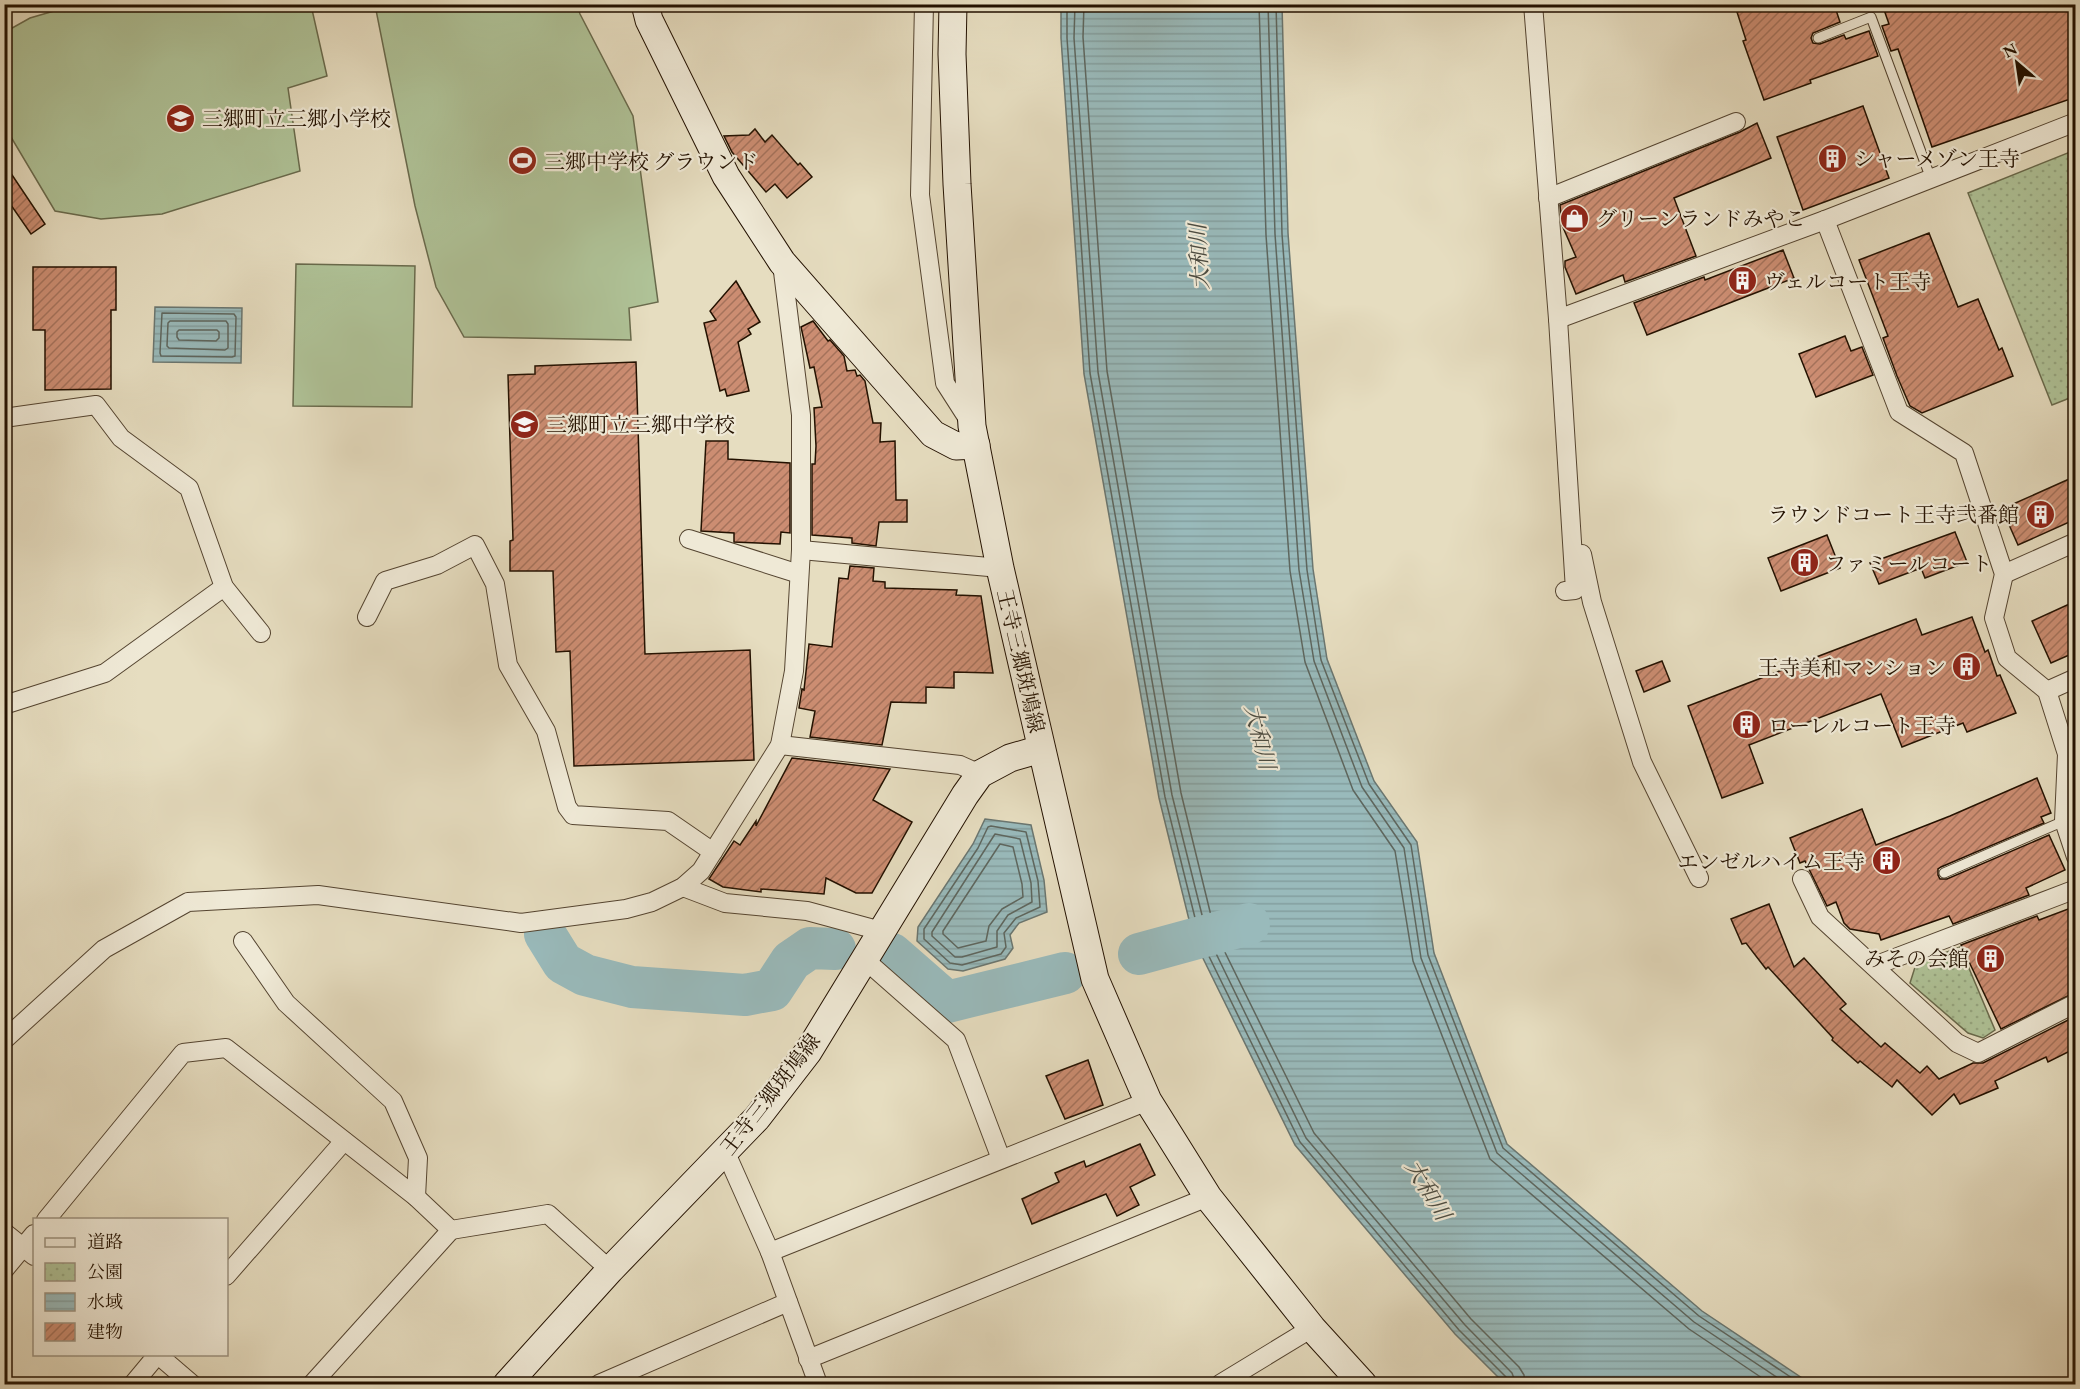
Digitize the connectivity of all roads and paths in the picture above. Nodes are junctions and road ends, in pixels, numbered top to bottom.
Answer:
1 (645, 4) edge
2 (924, 4) edge
3 (953, 4) edge
4 (1533, 4) edge
5 (1818, 38) dead end
6 (1736, 122) dead end
7 (2076, 122) edge
8 (1931, 179) junction
9 (1548, 198) junction
10 (1825, 220) junction
11 (782, 262) junction
12 (1558, 319) junction
13 (4, 418) edge
14 (974, 436) junction
15 (1569, 492) junction
16 (689, 540) dead end
17 (2076, 542) edge
18 (801, 550) junction
19 (999, 568) junction
20 (799, 574) junction
21 (2004, 574) junction
22 (224, 587) junction
23 (1565, 591) dead end
24 (367, 617) dead end
25 (261, 633) dead end
26 (2076, 678) edge
27 (2048, 691) junction
28 (4, 705) edge
29 (780, 746) junction
30 (1041, 749) junction
31 (980, 774) junction
32 (2064, 820) junction
33 (713, 852) junction
34 (2076, 857) edge
35 (1944, 873) dead end
36 (1699, 878) dead end
37 (1802, 879) dead end
38 (683, 887) junction
39 (2076, 889) edge
40 (881, 931) junction
41 (243, 941) dead end
42 (864, 959) junction
43 (1874, 966) junction
44 (2076, 1003) edge
45 (4, 1040) edge
46 (1148, 1101) junction
47 (344, 1141) junction
48 (726, 1153) junction
49 (1001, 1159) junction
50 (416, 1197) junction
51 (1208, 1197) junction
52 (48, 1218) edge
53 (451, 1230) junction
54 (4, 1232) edge
55 (31, 1246) edge
56 (770, 1252) junction
57 (4, 1270) edge
58 (610, 1270) junction
59 (228, 1274) edge
60 (788, 1302) junction
61 (1312, 1328) junction
62 (157, 1356) edge
63 (159, 1356) edge
64 (808, 1359) junction
65 (134, 1384) edge
66 (192, 1384) edge
67 (312, 1384) edge
68 (507, 1384) edge
69 (599, 1384) edge
70 (818, 1384) edge
71 (1220, 1384) edge
72 (1363, 1384) edge

1 - 11 main road
2 - 14 street
3 - 14 main road, 王寺三郷斑鳩線
4 - 9 street
5 - 8 lane
6 - 9 street
7 - 8 street
8 - 10 street
9 - 12 street
10 - 12 street
10 - 21 street
11 - 14 main road
11 - 18 street
12 - 15 street
13 - 22 street
14 - 19 main road, 王寺三郷斑鳩線
15 - 23 street
15 - 36 street
16 - 20 street
17 - 21 street
18 - 19 street
18 - 20 street
19 - 30 main road, 王寺三郷斑鳩線
20 - 29 street
21 - 27 street
22 - 25 street
22 - 28 street
24 - 33 street
26 - 27 street
27 - 32 street
29 - 31 street
29 - 33 street
30 - 31 main road, 王寺三郷斑鳩線
30 - 46 main road
31 - 40 main road, 王寺三郷斑鳩線
32 - 34 street
32 - 35 lane
33 - 38 street
37 - 43 street
38 - 40 street
38 - 45 street
39 - 43 street
40 - 42 main road, 王寺三郷斑鳩線
41 - 50 street
42 - 48 main road, 王寺三郷斑鳩線
42 - 49 street
43 - 44 street
46 - 49 street
46 - 51 main road
47 - 50 street
47 - 52 street
47 - 59 street
48 - 56 street
48 - 58 main road, 王寺三郷斑鳩線
49 - 56 street
50 - 53 street
51 - 61 main road
51 - 64 street
53 - 58 street
53 - 67 street
54 - 55 street
55 - 57 street
56 - 60 street
58 - 68 main road, 王寺三郷斑鳩線
60 - 64 street
60 - 69 street
61 - 71 street
61 - 72 main road
62 - 65 street
63 - 66 street
64 - 70 street

